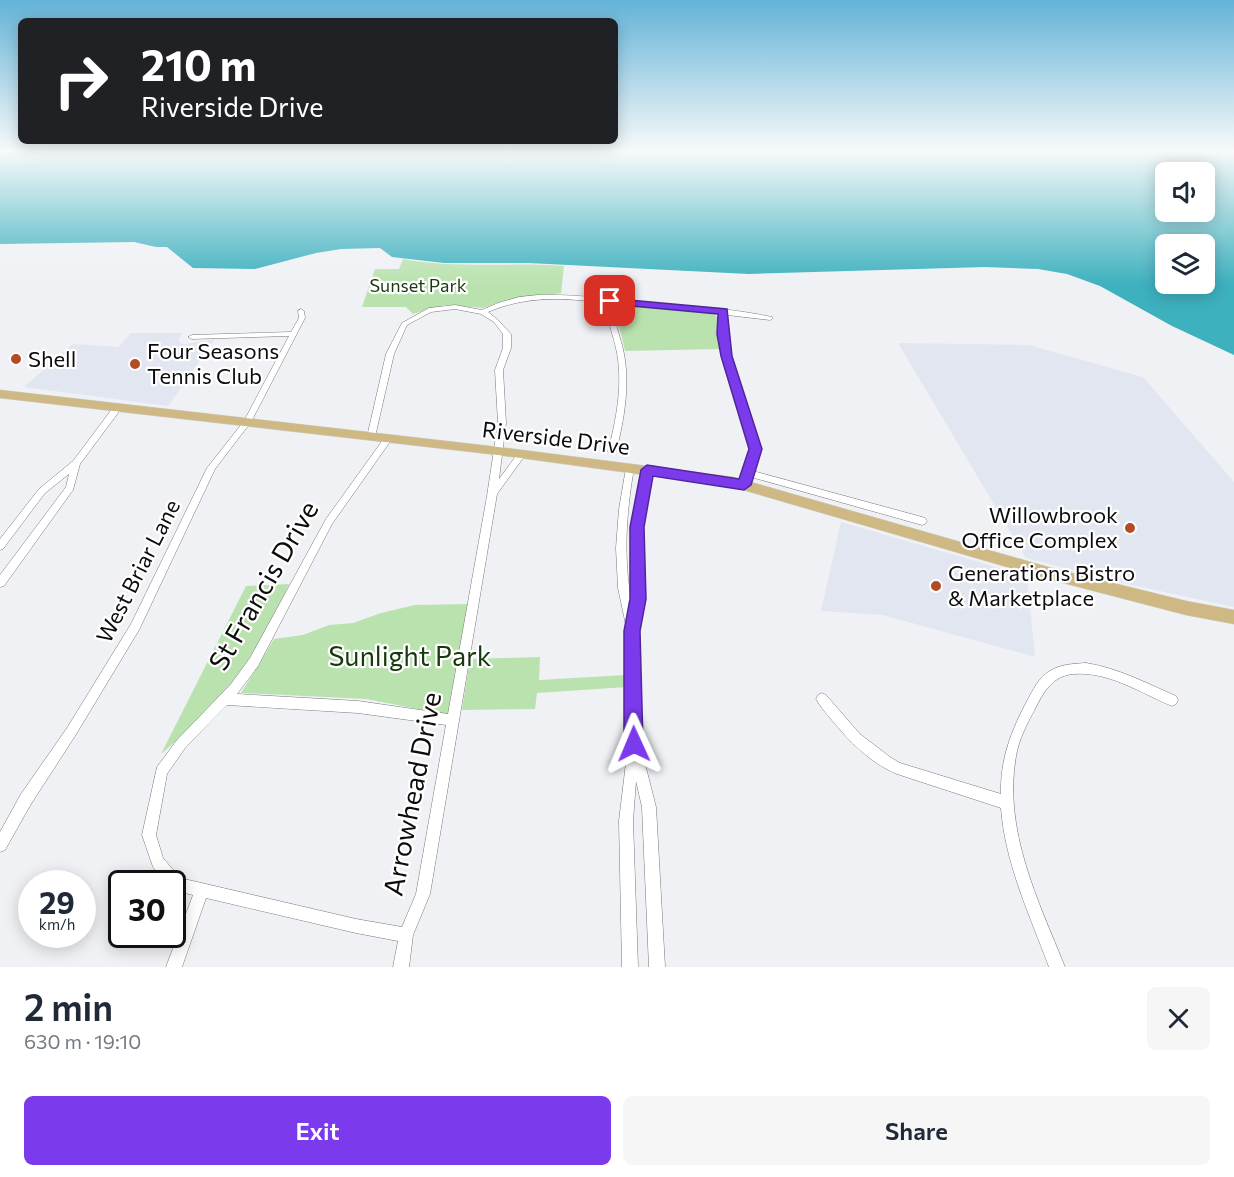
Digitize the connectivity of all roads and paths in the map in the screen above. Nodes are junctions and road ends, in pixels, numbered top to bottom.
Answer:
1 (610, 301) junction
2 (301, 311) dead end
3 (483, 312) junction
4 (724, 312) junction
5 (770, 318) dead end
6 (294, 334) junction
7 (192, 337) dead end
8 (0, 394) edge
9 (118, 407) junction
10 (247, 423) junction
11 (371, 437) junction
12 (388, 439) junction
13 (498, 451) junction
14 (612, 452) dead end
15 (522, 454) junction
16 (76, 463) junction
17 (630, 468) junction
18 (647, 470) junction
19 (746, 479) junction
20 (492, 496) junction
21 (922, 521) dead end
22 (0, 546) edge
23 (0, 583) edge
24 (1234, 617) edge
25 (632, 631) junction
26 (225, 699) junction
27 (822, 699) dead end
28 (1172, 700) dead end
29 (453, 720) junction
30 (634, 744) junction
31 (1007, 803) junction
32 (0, 845) edge
33 (201, 891) junction
34 (406, 935) junction
35 (174, 967) edge
36 (400, 967) edge
37 (630, 967) edge
38 (657, 967) edge
39 (1057, 967) edge

1 - 3 street
1 - 4 street
1 - 14 street
2 - 6 street, West Briar Lane
3 - 11 street
3 - 13 street, Arrowhead Drive
4 - 5 street
4 - 19 street
6 - 7 street
6 - 10 street, West Briar Lane
8 - 9 main road, Riverside Drive
9 - 10 main road, Riverside Drive
9 - 16 street
10 - 11 main road, Riverside Drive
10 - 32 street, West Briar Lane
11 - 12 main road, Riverside Drive
12 - 13 main road, Riverside Drive
12 - 26 street, St Francis Drive
13 - 15 main road, Riverside Drive
13 - 20 street, Arrowhead Drive
15 - 17 main road, Riverside Drive
15 - 20 street
16 - 22 street
16 - 23 street
17 - 18 main road, Riverside Drive
17 - 25 street
18 - 19 main road, Riverside Drive
18 - 25 street
19 - 21 street
19 - 24 main road, Riverside Drive
20 - 29 street, Arrowhead Drive
25 - 30 street
26 - 29 street
26 - 33 street, St Francis Drive
27 - 31 street
28 - 31 street
29 - 34 street, Arrowhead Drive
30 - 37 street
30 - 38 street
31 - 39 street
33 - 34 street, St Francis Drive
33 - 35 street
34 - 36 street, Arrowhead Drive

